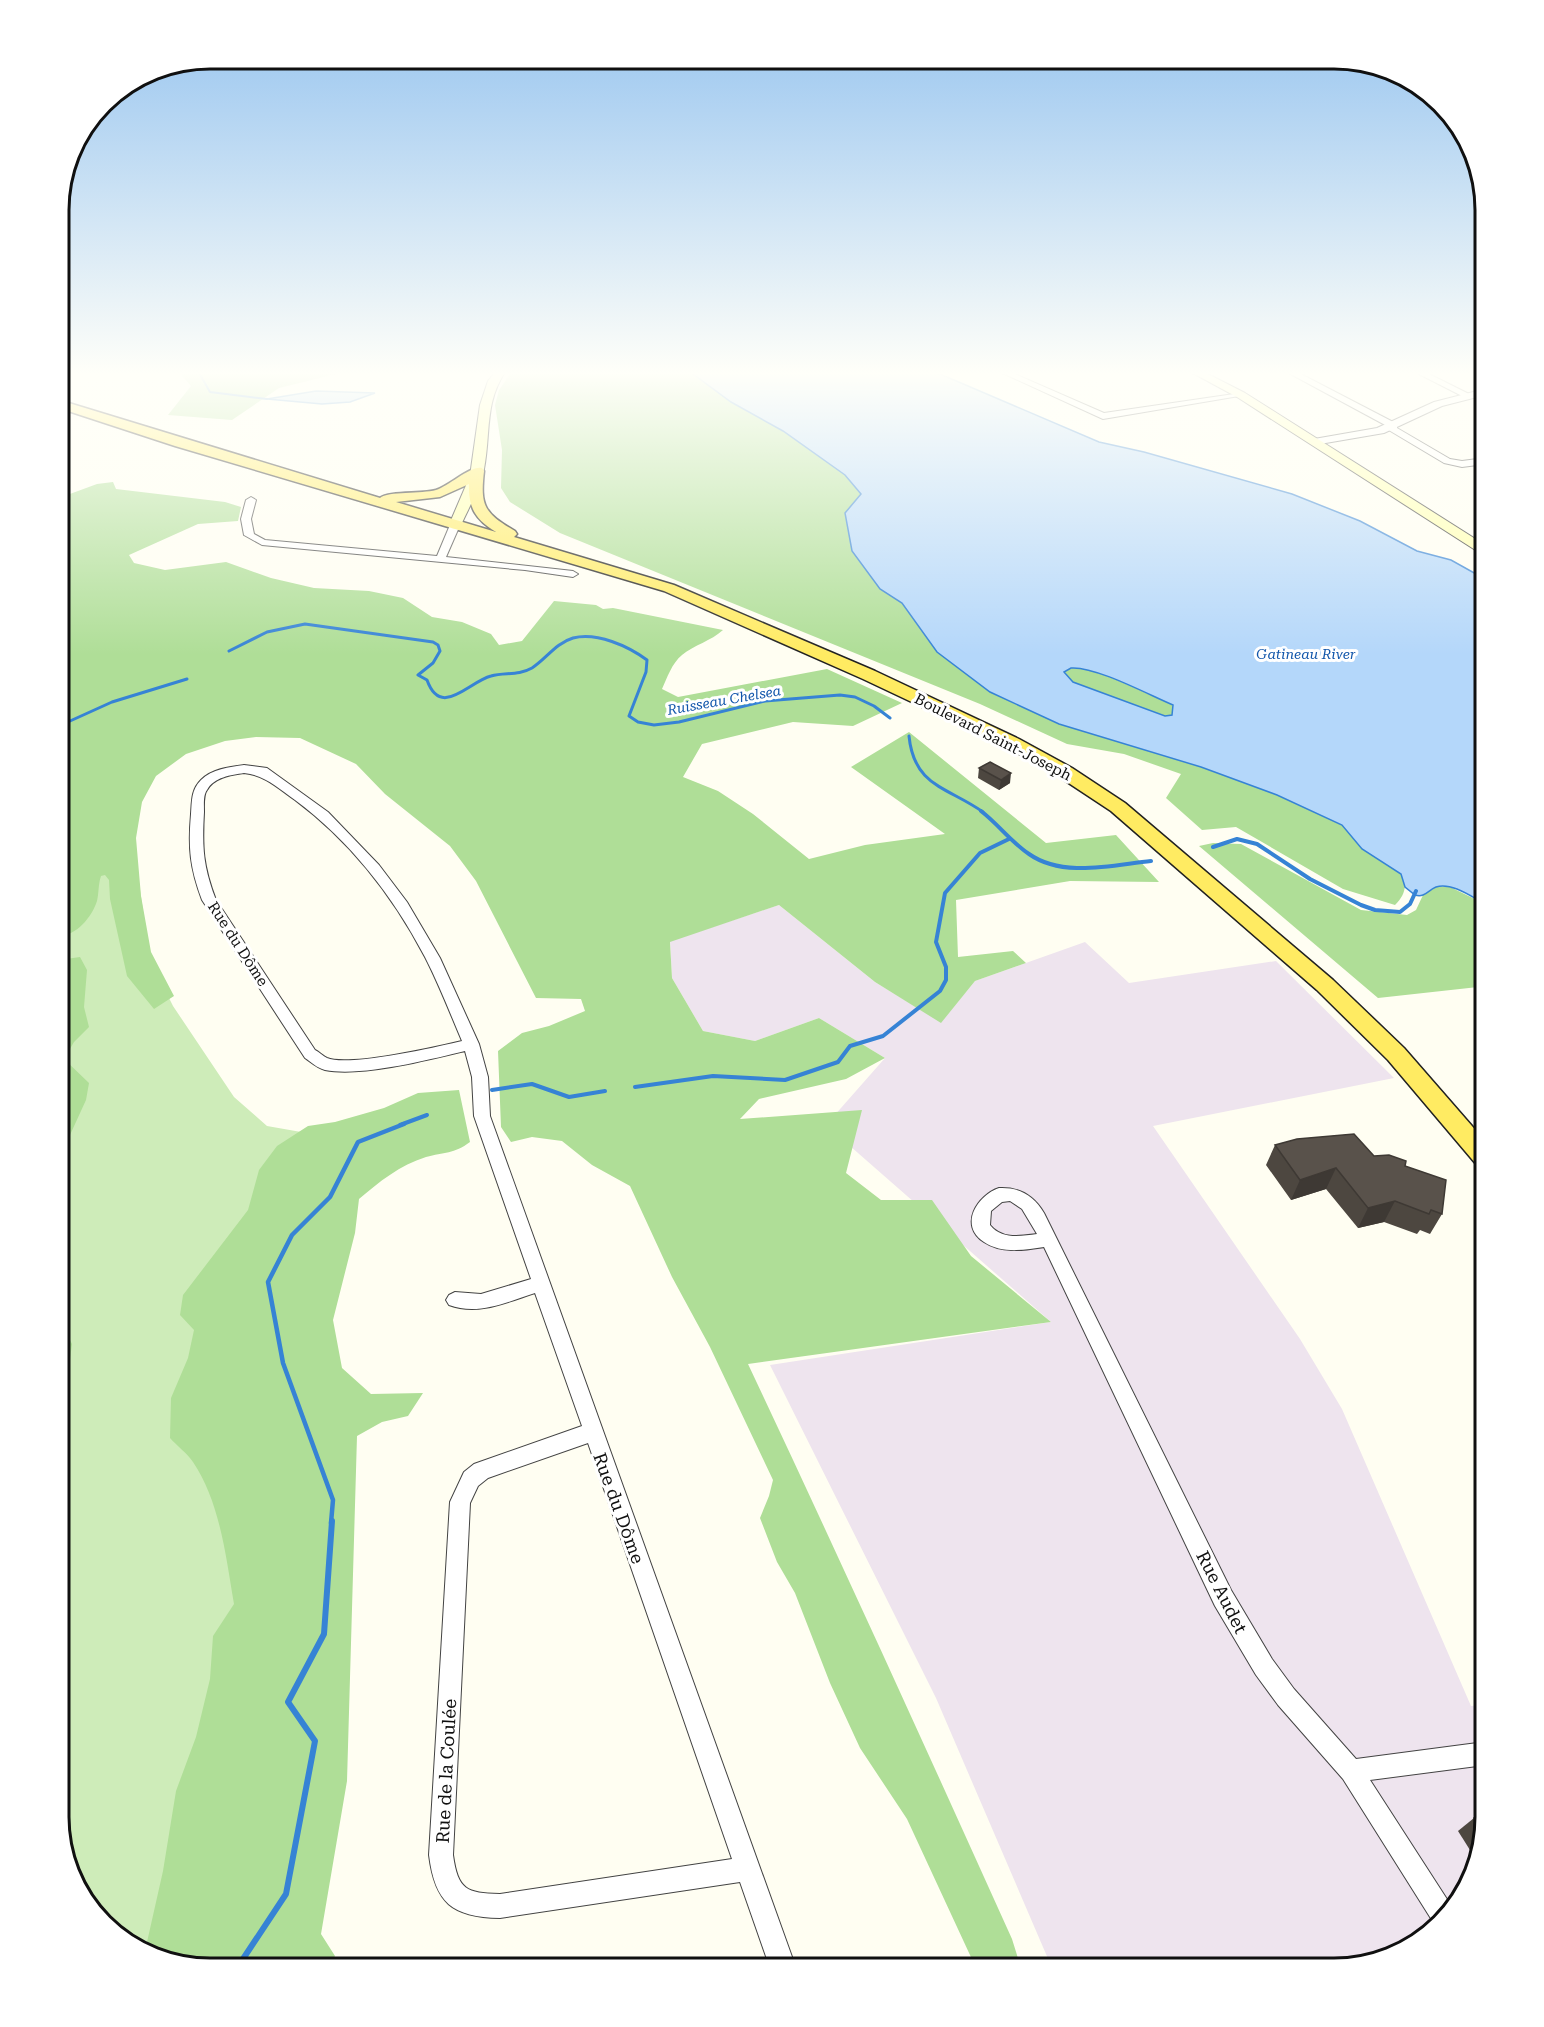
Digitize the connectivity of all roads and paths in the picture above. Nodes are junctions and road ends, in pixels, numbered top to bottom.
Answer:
1 (256, 466) edge
2 (478, 466) edge
3 (1351, 466) edge
4 (477, 471) junction
5 (352, 494) junction
6 (251, 500) dead end
7 (454, 525) junction
8 (1475, 544) edge
9 (440, 560) junction
10 (613, 570) junction
11 (573, 574) dead end
12 (471, 1044) junction
13 (1475, 1145) edge
14 (1049, 1239) dead end
15 (539, 1284) junction
16 (455, 1300) dead end
17 (592, 1432) junction
18 (1475, 1754) edge
19 (1352, 1771) junction
20 (747, 1869) junction
21 (1440, 1910) edge
22 (779, 1958) edge

1 - 5 main road
2 - 4 main road
3 - 8 main road
4 - 5 main road
4 - 7 main road
4 - 10 main road
5 - 7 main road, Boulevard Saint-Joseph
6 - 9 street
7 - 9 street
7 - 10 main road, Boulevard Saint-Joseph
9 - 11 street
10 - 13 main road, Boulevard Saint-Joseph
12 - 12 street, Rue du Dôme
12 - 15 street, Rue du Dôme
14 - 19 street, Rue Audet
15 - 16 street
15 - 17 street, Rue du Dôme
17 - 20 street, Rue du Dôme
17 - 20 street, Rue de la Coulée
18 - 19 street
19 - 21 street, Rue Audet
20 - 22 street, Rue du Dôme

